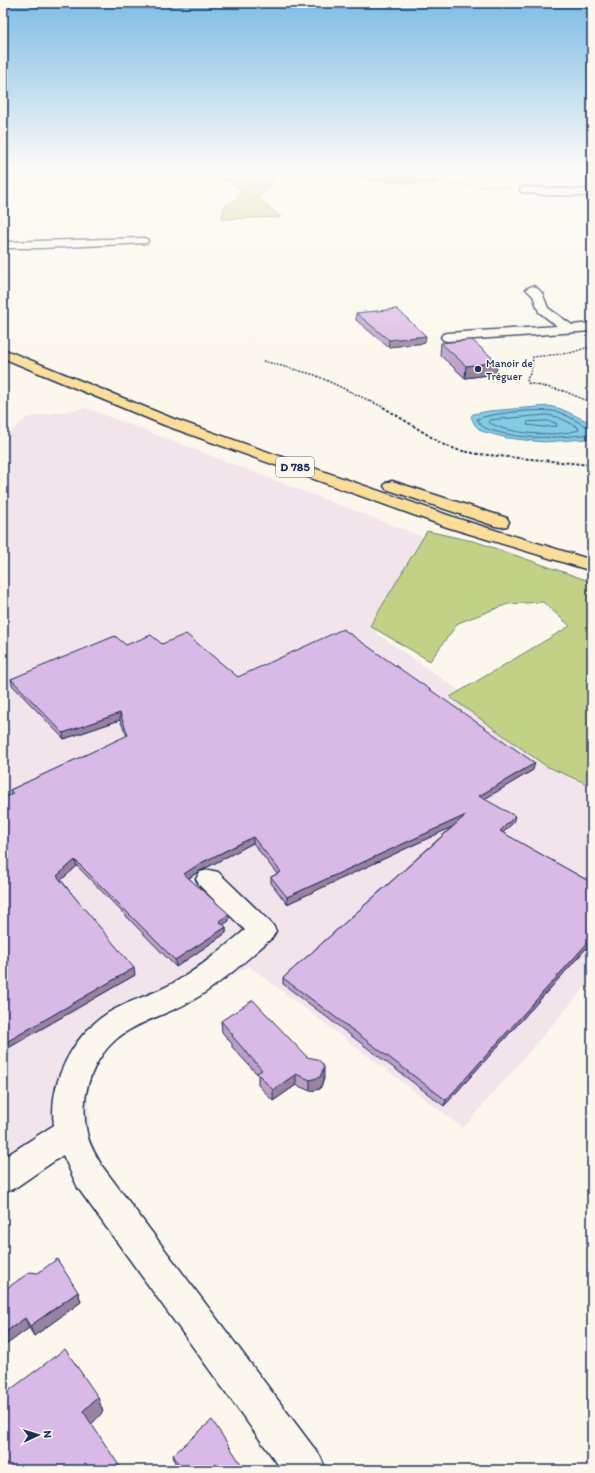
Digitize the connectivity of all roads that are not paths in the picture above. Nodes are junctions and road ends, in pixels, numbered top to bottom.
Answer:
1 (143, 241) dead end
2 (3, 245) edge
3 (532, 289) dead end
4 (592, 327) edge
5 (570, 329) junction
6 (447, 337) dead end
7 (3, 340) edge
8 (3, 353) edge
9 (135, 393) dead end
10 (187, 413) dead end
11 (517, 527) dead end
12 (592, 566) edge
13 (209, 879) dead end
14 (70, 1132) junction
15 (3, 1177) edge
16 (306, 1470) edge

1 - 2 street
3 - 5 street
4 - 5 street
5 - 6 street
7 - 9 highway
8 - 12 highway, D 785
10 - 11 highway, D 785
13 - 14 street
14 - 15 street
14 - 16 street

